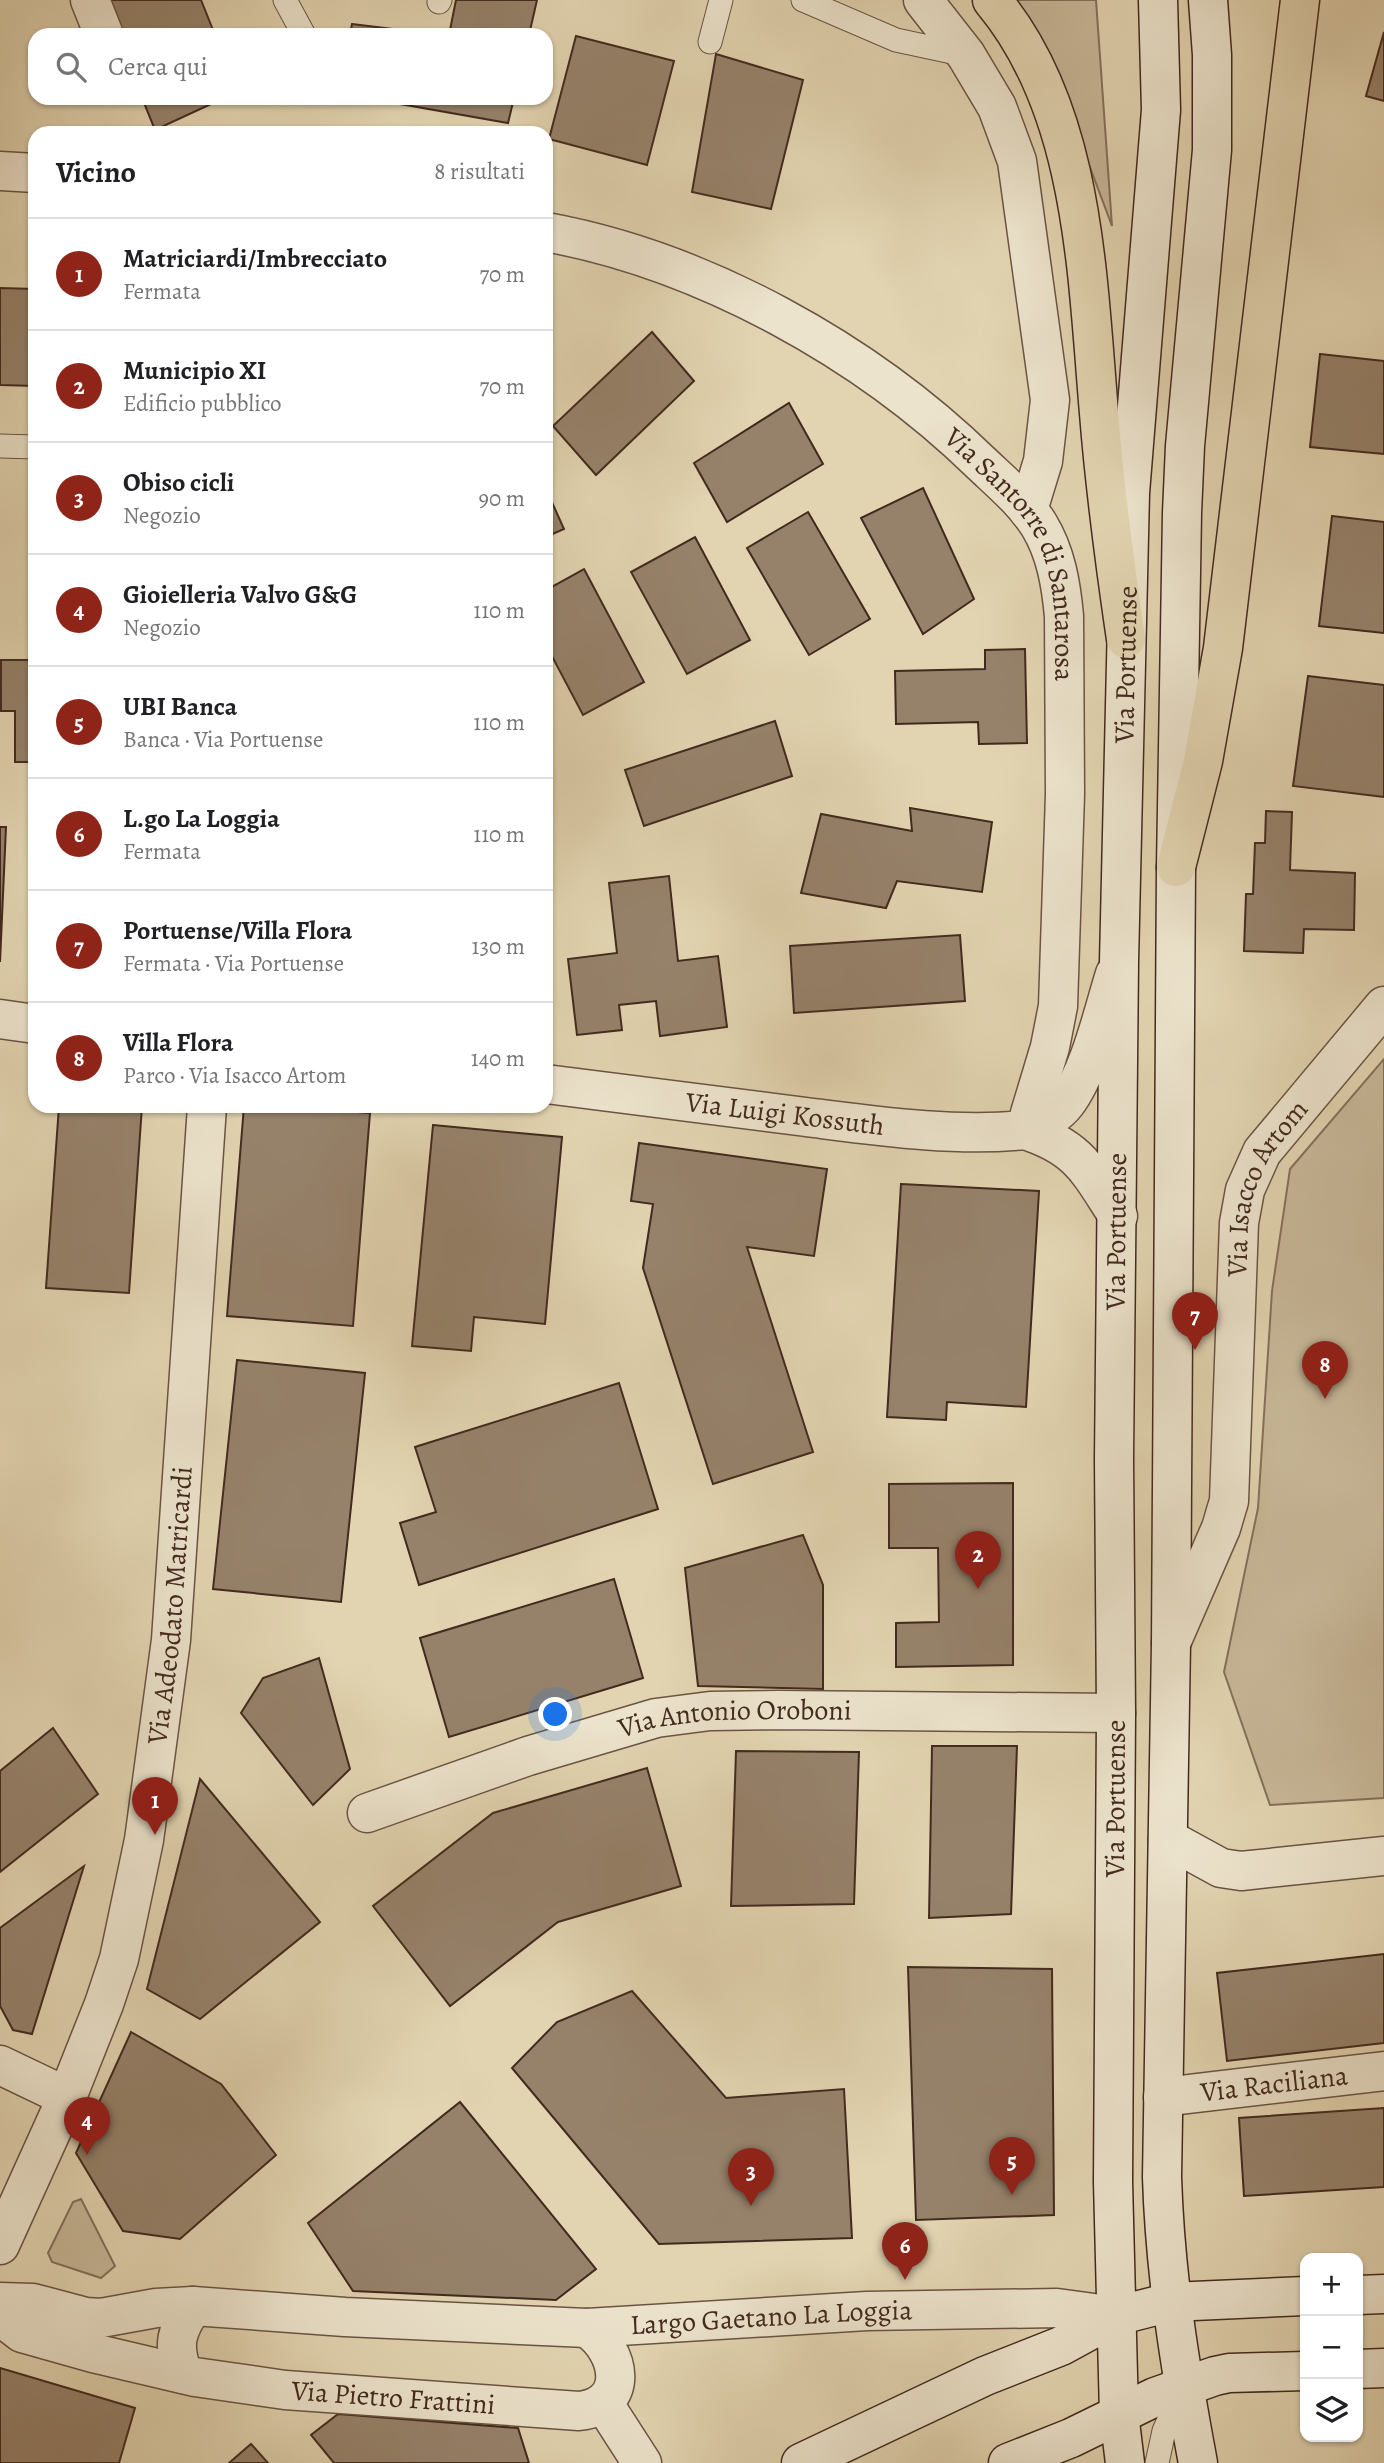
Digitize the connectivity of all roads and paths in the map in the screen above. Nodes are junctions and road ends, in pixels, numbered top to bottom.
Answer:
1 (90, 0) edge
2 (285, 0) edge
3 (721, 0) edge
4 (803, 0) edge
5 (923, 0) edge
6 (992, 0) edge
7 (1158, 0) edge
8 (1208, 0) edge
9 (1300, 0) edge
10 (101, 28) edge
11 (300, 28) edge
12 (710, 42) dead end
13 (967, 55) junction
14 (0, 171) edge
15 (28, 173) edge
16 (553, 234) edge
17 (0, 446) edge
18 (28, 447) edge
19 (1028, 510) junction
20 (1126, 639) junction
21 (1176, 867) junction
22 (1119, 962) junction
23 (1384, 1006) edge
24 (0, 1019) edge
25 (28, 1023) edge
26 (553, 1085) edge
27 (207, 1113) edge
28 (1025, 1130) junction
29 (1118, 1216) junction
30 (1171, 1643) junction
31 (1116, 1713) junction
32 (367, 1813) dead end
33 (1168, 1839) junction
34 (1384, 1856) edge
35 (0, 2065) edge
36 (1384, 2071) edge
37 (66, 2097) junction
38 (1163, 2097) junction
39 (0, 2245) edge
40 (1384, 2294) edge
41 (1363, 2295) edge
42 (1300, 2296) edge
43 (0, 2302) edge
44 (193, 2306) junction
45 (1143, 2309) junction
46 (0, 2316) edge
47 (587, 2328) junction
48 (1384, 2368) edge
49 (1363, 2369) edge
50 (1300, 2371) edge
51 (183, 2375) junction
52 (1169, 2392) junction
53 (604, 2404) junction
54 (1119, 2414) junction
55 (642, 2463) edge
56 (801, 2463) edge
57 (1008, 2463) edge
58 (1125, 2463) edge
59 (1157, 2463) edge
60 (1198, 2463) edge

1 - 10 street
2 - 11 lane
3 - 12 lane
4 - 13 lane
5 - 13 street
6 - 20 highway
7 - 20 street, Via Portuense
8 - 21 street, Via Portuense
9 - 21 highway
13 - 19 street
14 - 15 street
16 - 19 street, Via Santorre di Santarosa
17 - 18 lane
19 - 28 street, Via Santorre di Santarosa
20 - 22 street, Via Portuense
21 - 30 street, Via Portuense
22 - 28 street, Via Luigi Kossuth
22 - 29 street, Via Portuense
23 - 30 street, Via Isacco Artom
24 - 25 street
26 - 28 street, Via Luigi Kossuth
27 - 37 street, Via Adeodato Matricardi
28 - 29 street, Via Luigi Kossuth
29 - 31 street, Via Portuense
30 - 33 street, Via Portuense
31 - 32 street, Via Antonio Oroboni
31 - 45 street, Via Portuense
33 - 34 street
33 - 38 street, Via Portuense
35 - 37 street
36 - 38 street, Via Raciliana
37 - 39 street, Via Adeodato Matricardi
38 - 45 street, Via Portuense
40 - 41 street
42 - 45 street, Largo Gaetano La Loggia
43 - 44 street
44 - 47 street
44 - 51 street
45 - 47 street, Largo Gaetano La Loggia
45 - 52 street, Via Portuense
45 - 54 street, Via Portuense
45 - 56 street
46 - 51 street, Via Pietro Frattini
47 - 53 street, Largo Gaetano La Loggia
48 - 49 street
50 - 52 street
51 - 53 street, Via Pietro Frattini
52 - 54 street
52 - 59 lane
52 - 60 street, Via Portuense
53 - 55 street
54 - 57 street
54 - 58 street, Via Portuense

